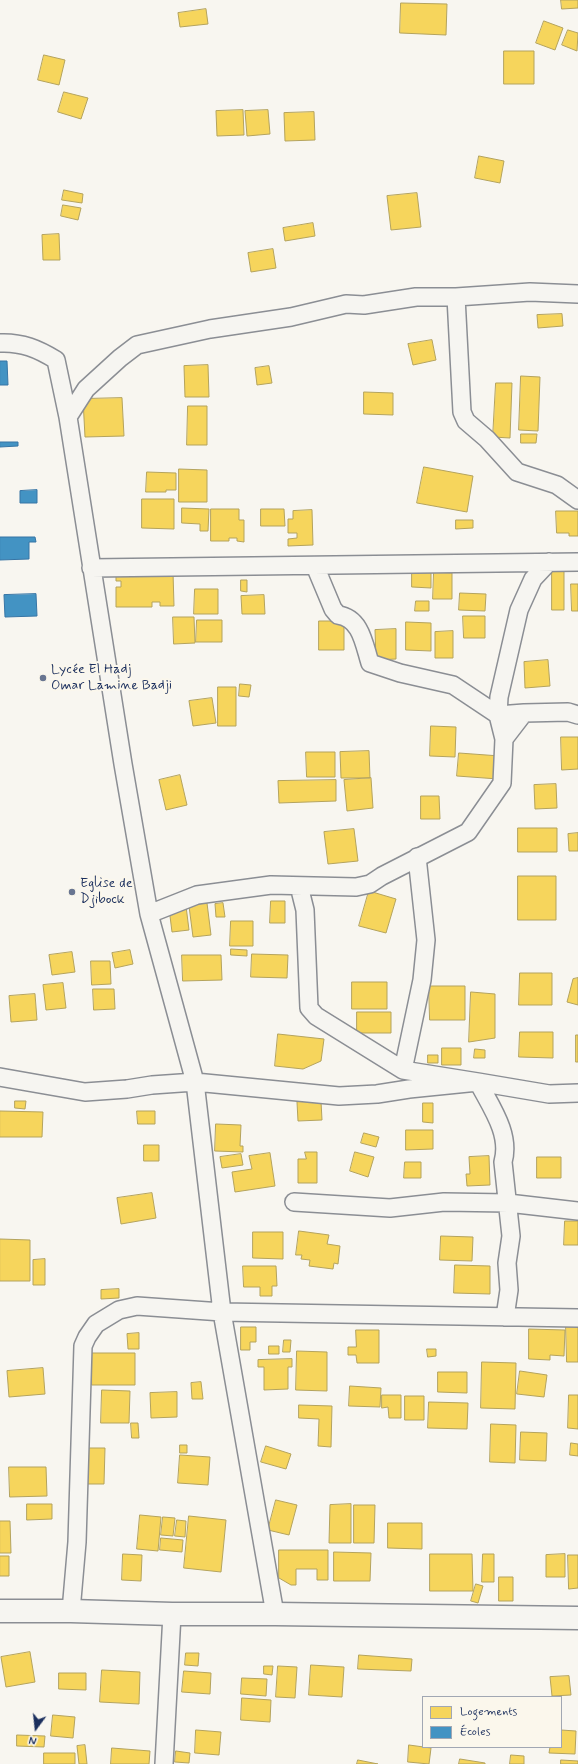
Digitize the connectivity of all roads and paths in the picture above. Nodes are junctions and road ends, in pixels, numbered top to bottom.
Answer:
1 (578, 294) edge
2 (456, 297) junction
3 (0, 343) edge
4 (68, 417) junction
5 (578, 500) edge
6 (549, 562) junction
7 (578, 562) edge
8 (315, 566) junction
9 (91, 568) junction
10 (524, 713) junction
11 (498, 715) junction
12 (575, 716) edge
13 (504, 739) junction
14 (417, 857) junction
15 (299, 886) junction
16 (150, 914) junction
17 (403, 1070) junction
18 (0, 1077) edge
19 (195, 1082) junction
20 (478, 1082) junction
21 (578, 1093) edge
22 (294, 1202) dead end
23 (508, 1203) junction
24 (578, 1211) edge
25 (222, 1312) junction
26 (505, 1316) junction
27 (578, 1318) edge
28 (0, 1611) edge
29 (71, 1611) junction
30 (172, 1614) junction
31 (275, 1614) junction
32 (578, 1618) edge
33 (164, 1764) edge

1 - 2 street
2 - 4 street
2 - 5 street
3 - 4 street
4 - 9 street
6 - 7 street
6 - 8 street
6 - 11 street
8 - 9 street
8 - 11 street
9 - 16 street
10 - 11 street
10 - 12 street
10 - 13 street
11 - 13 street
13 - 14 street
14 - 15 street
14 - 17 street
15 - 16 street
15 - 17 street
16 - 19 street
17 - 20 street
18 - 19 street
19 - 20 street
19 - 25 street
20 - 21 street
20 - 23 street
22 - 23 street
23 - 24 street
23 - 26 street
25 - 26 street
25 - 29 street
25 - 31 street
26 - 27 street
28 - 29 main road
29 - 30 main road
30 - 31 main road
30 - 33 street
31 - 32 main road

